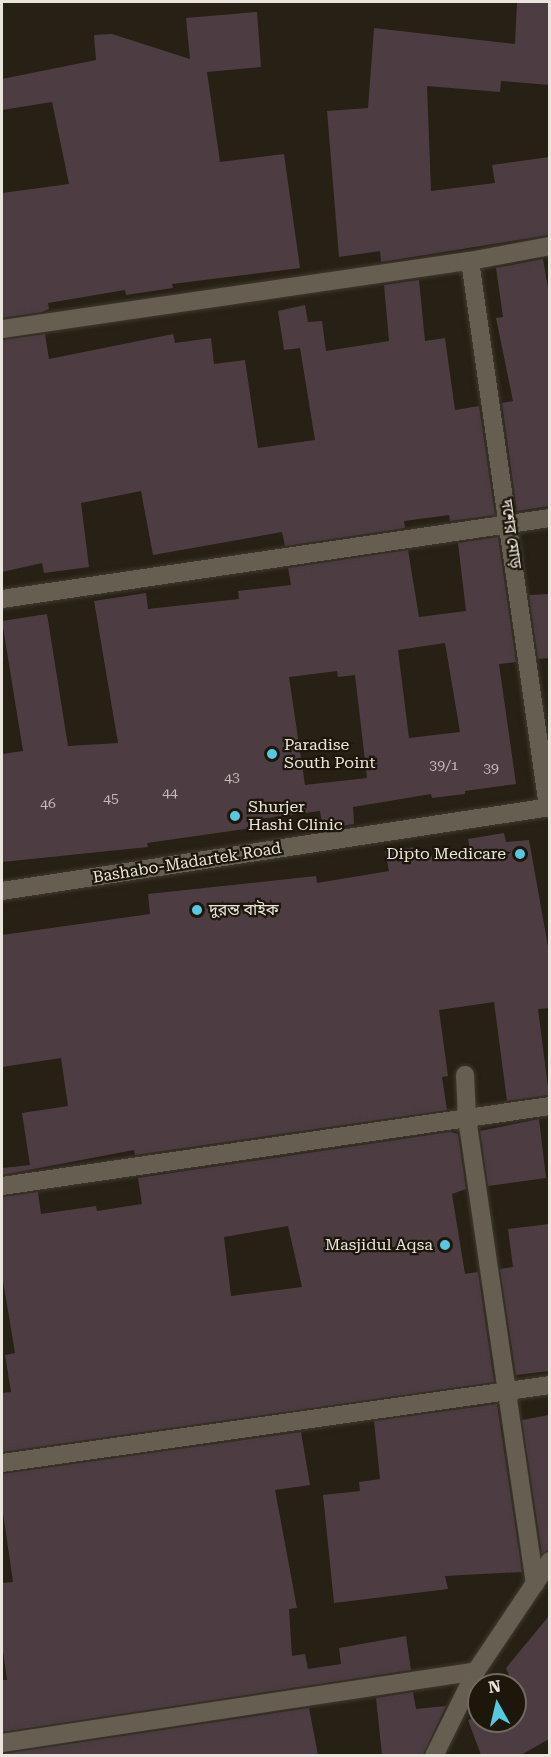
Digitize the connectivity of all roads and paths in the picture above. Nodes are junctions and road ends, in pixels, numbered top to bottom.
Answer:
1 (549, 246) edge
2 (470, 261) junction
3 (2, 329) edge
4 (549, 518) edge
5 (510, 525) junction
6 (2, 599) edge
7 (549, 807) edge
8 (2, 891) edge
9 (465, 1075) dead end
10 (549, 1106) edge
11 (467, 1118) junction
12 (2, 1186) edge
13 (549, 1385) edge
14 (508, 1392) junction
15 (2, 1463) edge
16 (549, 1561) edge
17 (535, 1584) junction
18 (476, 1671) junction
19 (2, 1743) edge
20 (434, 1755) edge

1 - 2 street
2 - 3 street
2 - 5 street, দশের মোড়
4 - 5 street
5 - 6 street
5 - 7 street, দশের মোড়
7 - 8 street, Bashabo-Madartek Road
9 - 11 street
10 - 11 street
11 - 12 street
11 - 14 street
13 - 14 street
14 - 15 street
14 - 17 street
16 - 17 street
17 - 18 street
18 - 19 street
18 - 20 street

